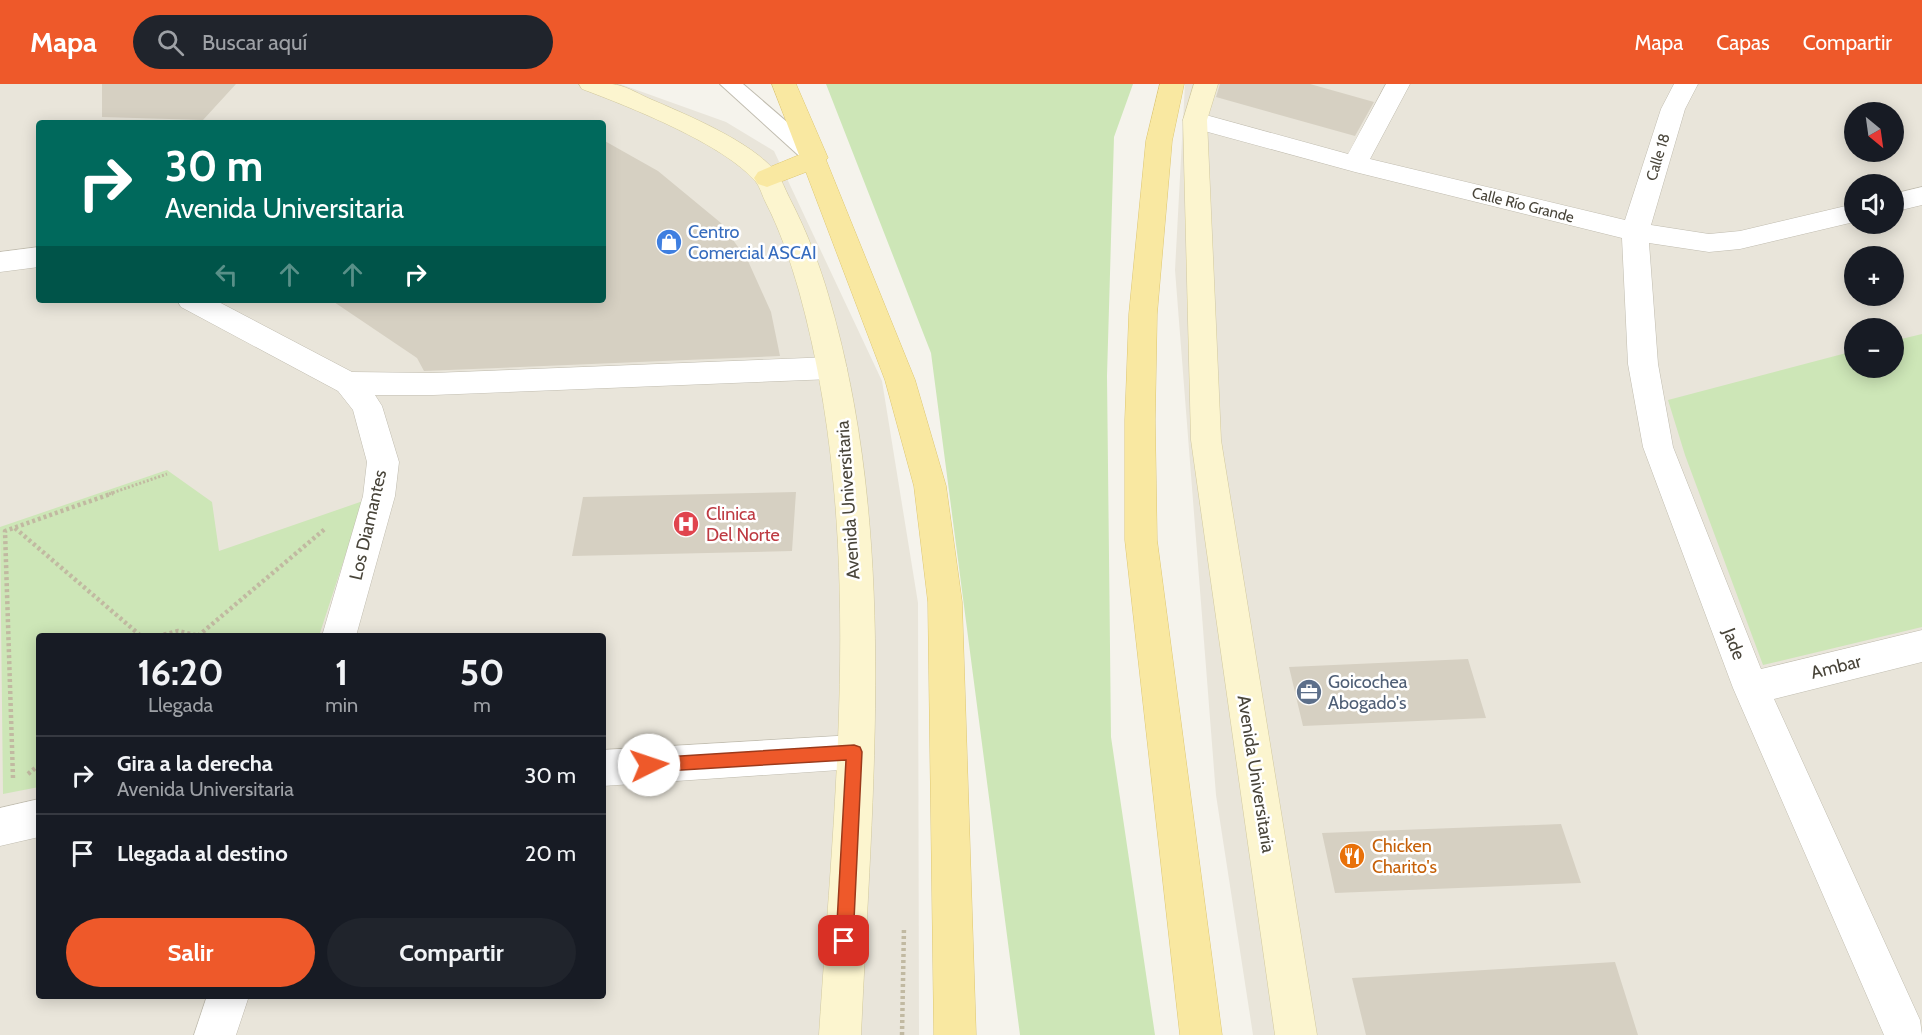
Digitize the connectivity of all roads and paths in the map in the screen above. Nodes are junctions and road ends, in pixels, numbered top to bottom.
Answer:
1 (591, 84) edge
2 (730, 84) edge
3 (784, 84) edge
4 (1172, 84) edge
5 (1206, 84) edge
6 (1398, 84) edge
7 (1686, 84) edge
8 (1196, 120) junction
9 (815, 158) junction
10 (1355, 164) junction
11 (767, 178) junction
12 (1922, 196) edge
13 (1904, 201) edge
14 (1844, 215) edge
15 (1635, 232) junction
16 (36, 257) edge
17 (0, 262) edge
18 (197, 303) edge
19 (832, 368) junction
20 (348, 383) junction
21 (166, 474) dead end
22 (330, 524) dead end
23 (15, 528) junction
24 (138, 633) edge
25 (168, 633) edge
26 (192, 633) edge
27 (203, 633) edge
28 (340, 633) edge
29 (1922, 646) edge
30 (1751, 688) junction
31 (854, 752) junction
32 (606, 768) edge
33 (13, 786) dead end
34 (36, 819) edge
35 (0, 827) edge
36 (227, 999) edge
37 (215, 1035) edge
38 (840, 1035) edge
39 (955, 1035) edge
40 (1201, 1035) edge
41 (1296, 1035) edge
42 (1905, 1035) edge

1 - 11 street, Avenida Universitaria
2 - 9 lane
3 - 9 main road
4 - 40 main road
5 - 8 street, Avenida Universitaria
6 - 10 street
7 - 15 street, Calle 18
8 - 10 street, Calle Río Grande
8 - 41 street, Avenida Universitaria
9 - 11 main road
9 - 39 main road
10 - 15 street, Calle Río Grande
11 - 19 street, Avenida Universitaria
12 - 13 street
14 - 15 street, Calle Río Grande
15 - 30 street, Jade
16 - 17 street
18 - 20 street, Los Diamantes
19 - 20 street
19 - 31 street, Avenida Universitaria
20 - 28 street, Los Diamantes
21 - 23 path
22 - 27 path
23 - 24 path
23 - 33 path
25 - 26 path
29 - 30 street, Ambar
30 - 42 street, Jade
31 - 32 street
31 - 38 street, Avenida Universitaria
34 - 35 street
36 - 37 street

